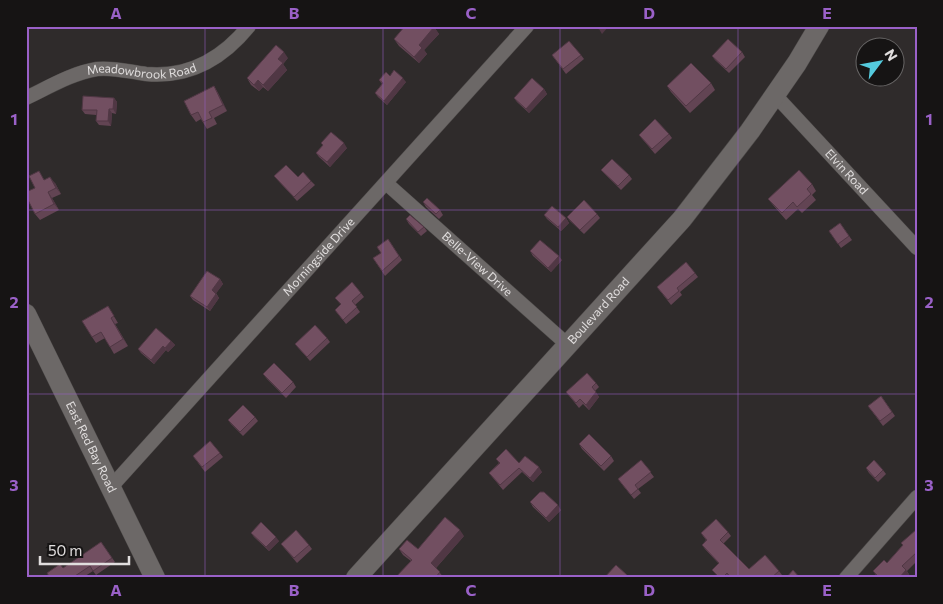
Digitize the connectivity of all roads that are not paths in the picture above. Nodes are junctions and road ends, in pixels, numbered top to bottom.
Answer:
1 (249, 26) edge
2 (528, 26) edge
3 (819, 26) edge
4 (775, 95) junction
5 (26, 98) edge
6 (386, 183) junction
7 (917, 248) edge
8 (26, 314) edge
9 (569, 346) junction
10 (111, 487) junction
11 (917, 497) edge
12 (155, 578) edge
13 (356, 578) edge
14 (846, 578) edge

1 - 5 street, Meadowbrook Road
2 - 6 street, Morningside Drive
3 - 4 street, Boulevard Road
4 - 7 street, Elvin Road
4 - 9 street, Boulevard Road
6 - 9 street, Belle-View Drive
6 - 10 street, Morningside Drive
8 - 10 street, East Red Bay Road
9 - 13 street, Boulevard Road
10 - 12 street, East Red Bay Road
11 - 14 street

